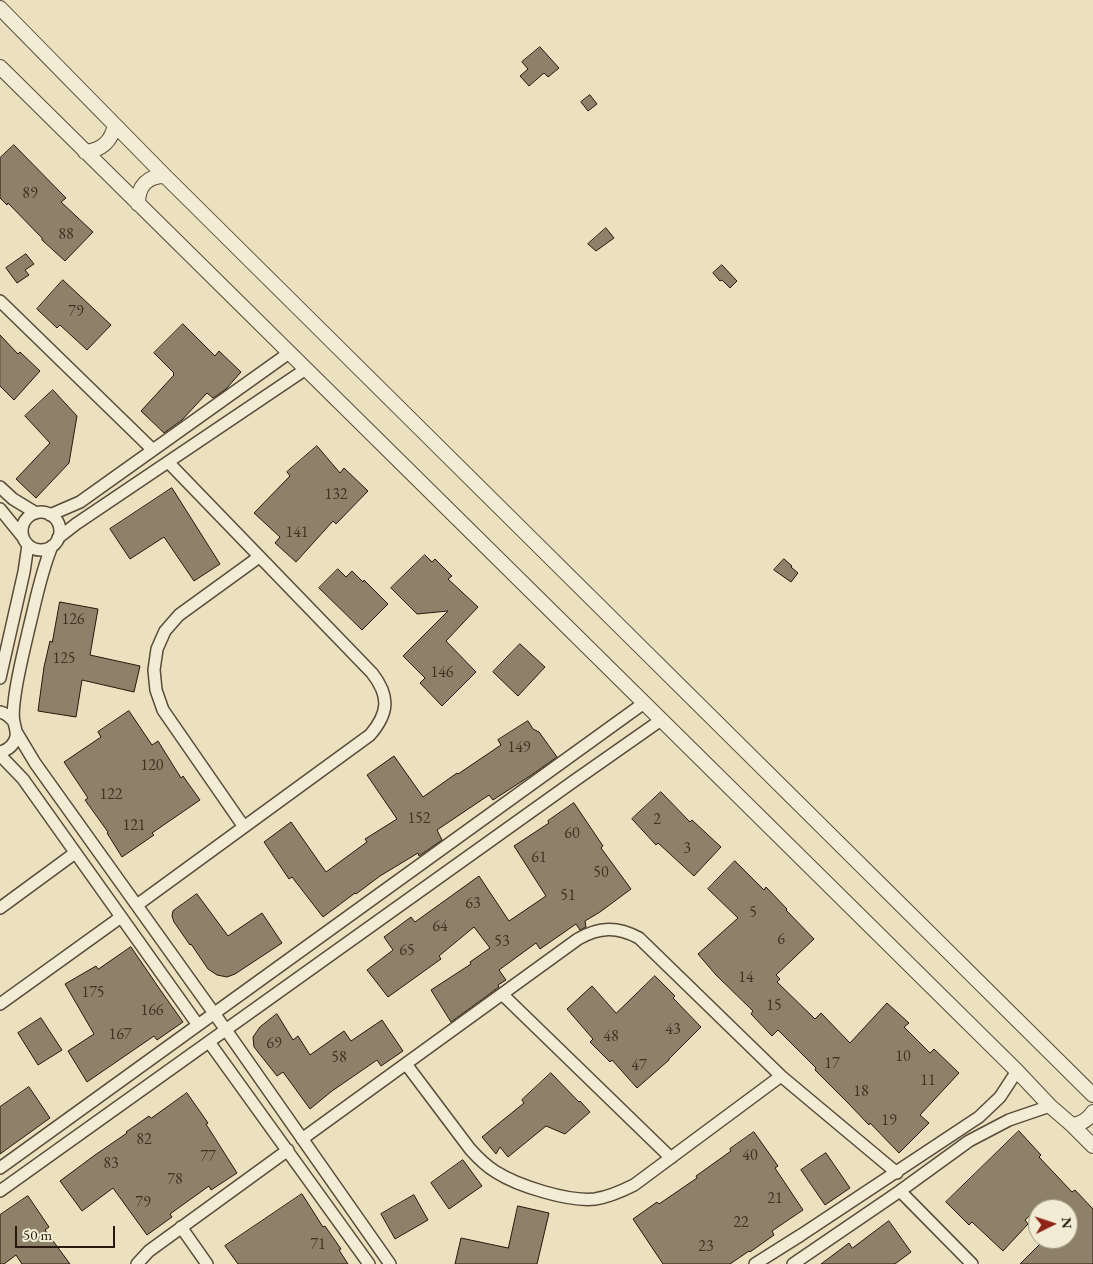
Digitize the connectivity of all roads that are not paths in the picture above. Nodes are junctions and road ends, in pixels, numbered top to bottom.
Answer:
1 (0, 8) edge
2 (0, 67) edge
3 (115, 125) junction
4 (85, 152) junction
5 (165, 176) junction
6 (138, 204) junction
7 (0, 301) edge
8 (289, 353) junction
9 (306, 370) junction
10 (153, 450) junction
11 (168, 462) junction
12 (0, 487) edge
13 (0, 509) edge
14 (36, 513) junction
15 (50, 515) junction
16 (25, 540) junction
17 (55, 542) junction
18 (259, 557) junction
19 (0, 678) edge
20 (644, 703) junction
21 (0, 712) edge
22 (661, 720) junction
23 (15, 727) junction
24 (0, 754) edge
25 (481, 821) junction
26 (244, 828) junction
27 (493, 838) junction
28 (75, 853) junction
29 (383, 892) junction
30 (137, 905) junction
31 (0, 908) edge
32 (395, 908) junction
33 (121, 917) junction
34 (502, 994) junction
35 (0, 1004) edge
36 (214, 1013) junction
37 (198, 1025) junction
38 (226, 1030) junction
39 (209, 1042) junction
40 (406, 1064) junction
41 (1017, 1071) junction
42 (780, 1076) junction
43 (1093, 1095) edge
44 (85, 1106) junction
45 (1050, 1106) junction
46 (1093, 1112) edge
47 (96, 1122) junction
48 (1072, 1125) junction
49 (302, 1139) junction
50 (1093, 1146) edge
51 (288, 1150) junction
52 (671, 1158) junction
53 (0, 1168) edge
54 (897, 1173) junction
55 (900, 1191) junction
56 (0, 1192) edge
57 (181, 1228) junction
58 (801, 1235) junction
59 (814, 1250) junction
60 (137, 1264) edge
61 (207, 1264) edge
62 (369, 1264) edge
63 (390, 1264) edge
64 (755, 1264) edge
65 (793, 1264) edge
66 (972, 1264) edge

1 - 3 street
2 - 4 street
3 - 4 street
3 - 5 street
4 - 6 street
5 - 6 street
5 - 43 street
6 - 8 street
7 - 10 street
8 - 9 street
8 - 10 street
9 - 11 street
9 - 20 street
10 - 15 street
11 - 17 street
11 - 18 street
12 - 14 street
13 - 16 street
14 - 15 street
14 - 16 street
15 - 17 street
16 - 17 street
16 - 19 street
17 - 23 street
18 - 26 street
18 - 26 street
20 - 22 street
20 - 25 street
21 - 23 street
22 - 27 street
22 - 41 street
23 - 24 street
23 - 30 street
24 - 28 street
25 - 27 street
25 - 29 street
26 - 30 street
27 - 32 street
28 - 31 street
28 - 33 street
29 - 32 street
29 - 36 street
30 - 36 street
32 - 38 street
33 - 35 street
33 - 37 street
34 - 40 street
34 - 42 street
34 - 52 street
36 - 37 street
36 - 38 street
37 - 44 street
38 - 39 street
38 - 49 street
39 - 47 street
39 - 51 street
40 - 49 street
40 - 52 street
41 - 45 street
41 - 54 street
42 - 52 street
42 - 54 street
44 - 47 street
44 - 53 street
45 - 48 street
45 - 55 street
46 - 48 street
47 - 56 street
48 - 50 street
49 - 63 street
51 - 57 street
51 - 62 street
54 - 58 street
55 - 59 street
55 - 66 street
57 - 60 street
57 - 61 street
58 - 59 street
58 - 64 street
59 - 65 street

